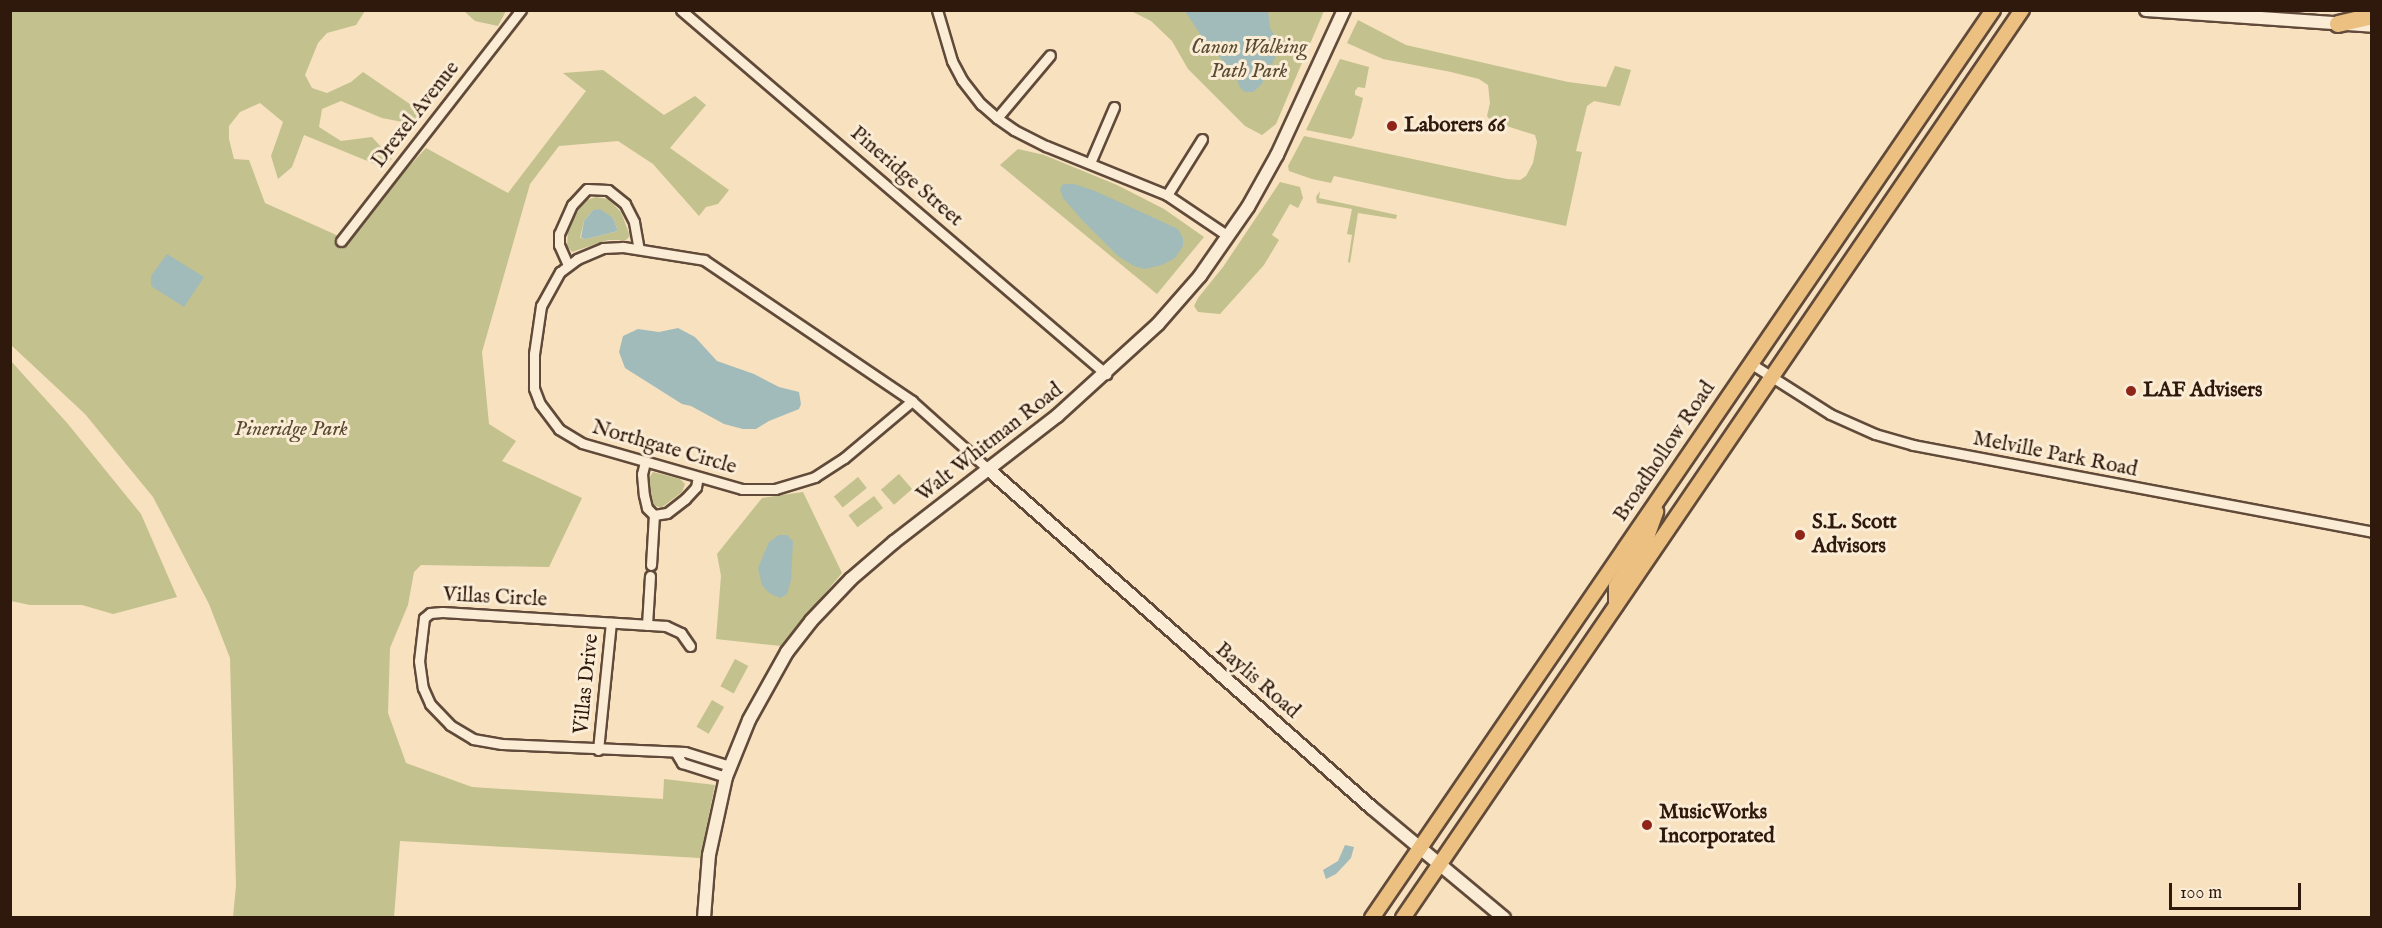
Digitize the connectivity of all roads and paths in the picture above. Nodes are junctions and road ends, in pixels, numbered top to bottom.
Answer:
1 (521, 10) edge
2 (681, 10) edge
3 (1344, 10) edge
4 (1981, 10) edge
5 (1993, 10) edge
6 (2022, 10) edge
7 (2146, 10) edge
8 (938, 11) edge
9 (2372, 16) edge
10 (2338, 24) junction
11 (2372, 26) edge
12 (1979, 30) junction
13 (1050, 55) dead end
14 (1114, 107) dead end
15 (997, 118) junction
16 (1202, 139) dead end
17 (1090, 164) junction
18 (1167, 195) junction
19 (1228, 236) junction
20 (340, 242) dead end
21 (639, 249) junction
22 (568, 265) junction
23 (1750, 363) junction
24 (1106, 374) junction
25 (1773, 378) junction
26 (912, 401) junction
27 (645, 462) junction
28 (988, 469) junction
29 (698, 477) junction
30 (1657, 504) junction
31 (654, 515) junction
32 (2372, 532) edge
33 (651, 565) dead end
34 (650, 576) dead end
35 (1616, 605) junction
36 (612, 623) junction
37 (647, 625) junction
38 (690, 646) dead end
39 (598, 750) junction
40 (728, 772) junction
41 (1420, 848) junction
42 (1440, 862) junction
43 (704, 918) edge
44 (1372, 918) edge
45 (1403, 918) edge
46 (1504, 918) edge

1 - 20 street, Drexel Avenue
2 - 24 street, Pineridge Street
3 - 19 main road, Walt Whitman Road
4 - 12 main road
5 - 12 main road, Broadhollow Road
6 - 25 main road
7 - 10 main road
8 - 15 street
9 - 10 highway
10 - 11 main road
12 - 23 main road, Broadhollow Road
13 - 15 street
14 - 17 street
15 - 17 street
16 - 18 street
17 - 18 street
18 - 19 street
19 - 24 main road, Walt Whitman Road
21 - 22 street, Northgate Circle
21 - 22 street
21 - 26 street, Northgate Circle
22 - 27 street, Northgate Circle
23 - 25 street, Melville Park Road
23 - 30 main road, Broadhollow Road
24 - 28 main road, Walt Whitman Road
25 - 32 street, Melville Park Road
25 - 35 main road
26 - 28 street, Northgate Circle
26 - 29 street, Northgate Circle
27 - 29 street, Northgate Circle
27 - 31 street
28 - 40 main road, Walt Whitman Road
28 - 41 main road, Baylis Road
29 - 31 street
30 - 35 main road
30 - 41 main road, Broadhollow Road
31 - 33 street
34 - 37 street
35 - 42 main road
36 - 37 street, Villas Circle
36 - 39 street, Villas Drive
36 - 39 street, Villas Circle
37 - 38 street, Villas Circle
39 - 40 street, Villas Circle
40 - 43 main road, Walt Whitman Road
41 - 42 main road, Baylis Road
41 - 44 main road, Broadhollow Road
42 - 45 main road
42 - 46 main road, Baylis Road

